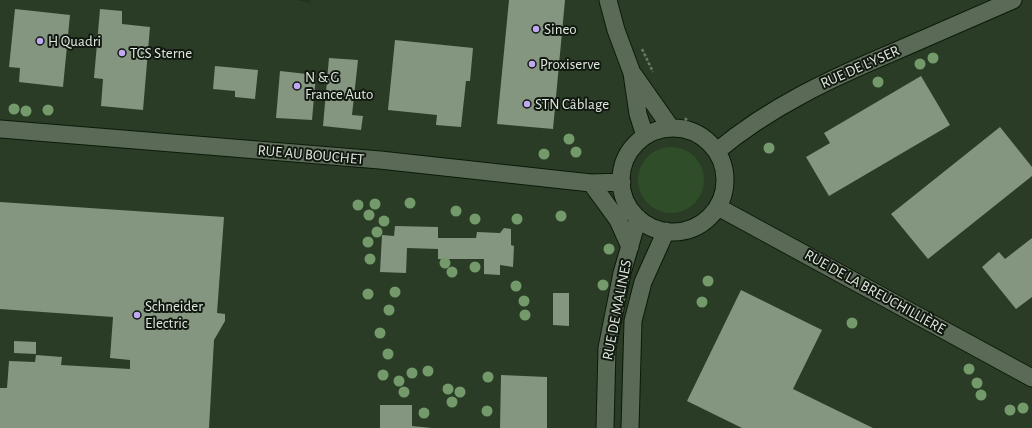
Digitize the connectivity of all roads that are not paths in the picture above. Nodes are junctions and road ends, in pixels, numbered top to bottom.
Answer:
1 (608, 0) edge
2 (1013, 0) edge
3 (632, 73) junction
4 (671, 128) junction
5 (0, 129) edge
6 (645, 136) junction
7 (717, 151) junction
8 (622, 182) junction
9 (590, 183) junction
10 (718, 207) junction
11 (638, 218) junction
12 (666, 231) junction
13 (630, 247) junction
14 (1032, 378) edge
15 (605, 428) edge
16 (630, 428) edge

1 - 3 street
2 - 7 street, RUE DE L'YSER
3 - 4 street
3 - 6 street
4 - 6 street
4 - 7 street
5 - 9 street, RUE AU BOUCHET
6 - 8 street
7 - 10 street
8 - 9 street, RUE AU BOUCHET
8 - 11 street
9 - 13 street
10 - 12 street
10 - 14 street, RUE DE LA BREUCHILLIÈRE
11 - 12 street
11 - 13 street, RUE DE MALINES
12 - 16 street, RUE DE MALINES
13 - 15 street, RUE DE MALINES

